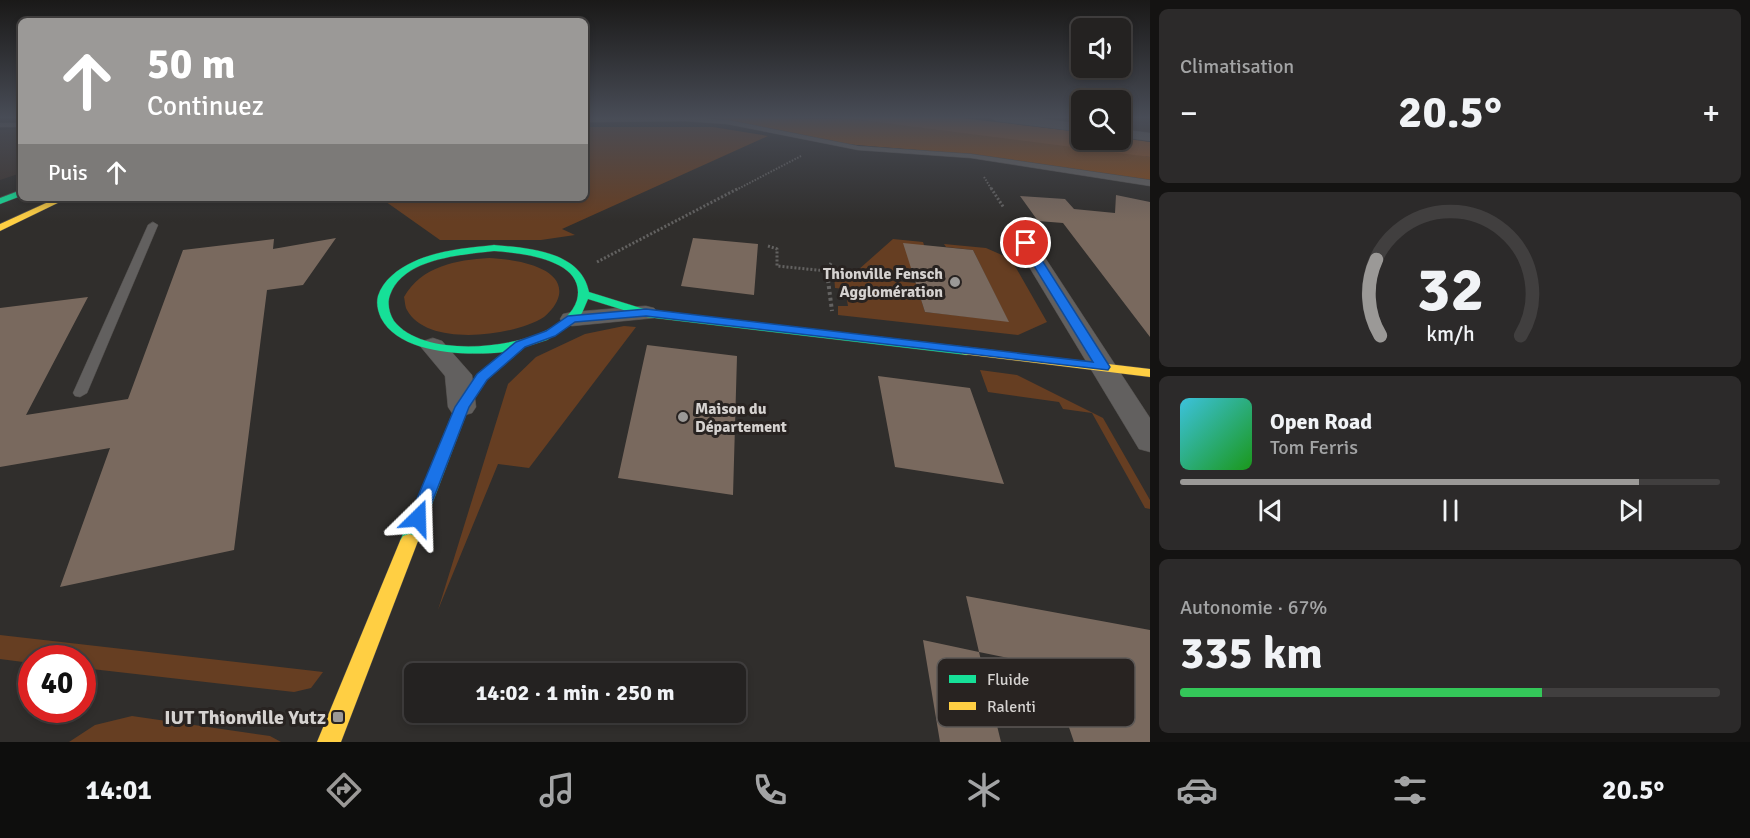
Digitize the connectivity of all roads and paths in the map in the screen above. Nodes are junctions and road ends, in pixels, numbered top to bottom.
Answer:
1 (806, 152) edge
2 (891, 152) edge
3 (971, 156) junction
4 (18, 179) edge
5 (1150, 183) edge
6 (0, 186) edge
7 (18, 194) edge
8 (0, 201) edge
9 (58, 201) edge
10 (153, 225) dead end
11 (1015, 227) joint
12 (0, 228) edge
13 (768, 246) dead end
14 (831, 263) dead end
15 (827, 271) junction
16 (575, 274) junction
17 (922, 280) dead end
18 (585, 294) junction
19 (646, 313) junction
20 (832, 316) dead end
21 (572, 319) junction
22 (520, 345) junction
23 (433, 346) junction
24 (1103, 367) junction
25 (1150, 373) edge
26 (80, 393) dead end
27 (462, 407) junction
28 (1150, 442) edge
29 (329, 742) edge

1 - 16 path
2 - 3 lane
3 - 5 lane
3 - 11 path
4 - 6 main road
7 - 8 main road
9 - 12 main road
10 - 26 lane
11 - 24 street
13 - 15 path
14 - 15 path
15 - 17 path
15 - 20 path
16 - 18 main road
16 - 23 main road
18 - 19 main road
18 - 21 main road
19 - 21 street
19 - 24 main road
21 - 22 main road
22 - 23 main road
22 - 27 main road
23 - 27 street
24 - 25 main road
24 - 28 street
27 - 29 main road

